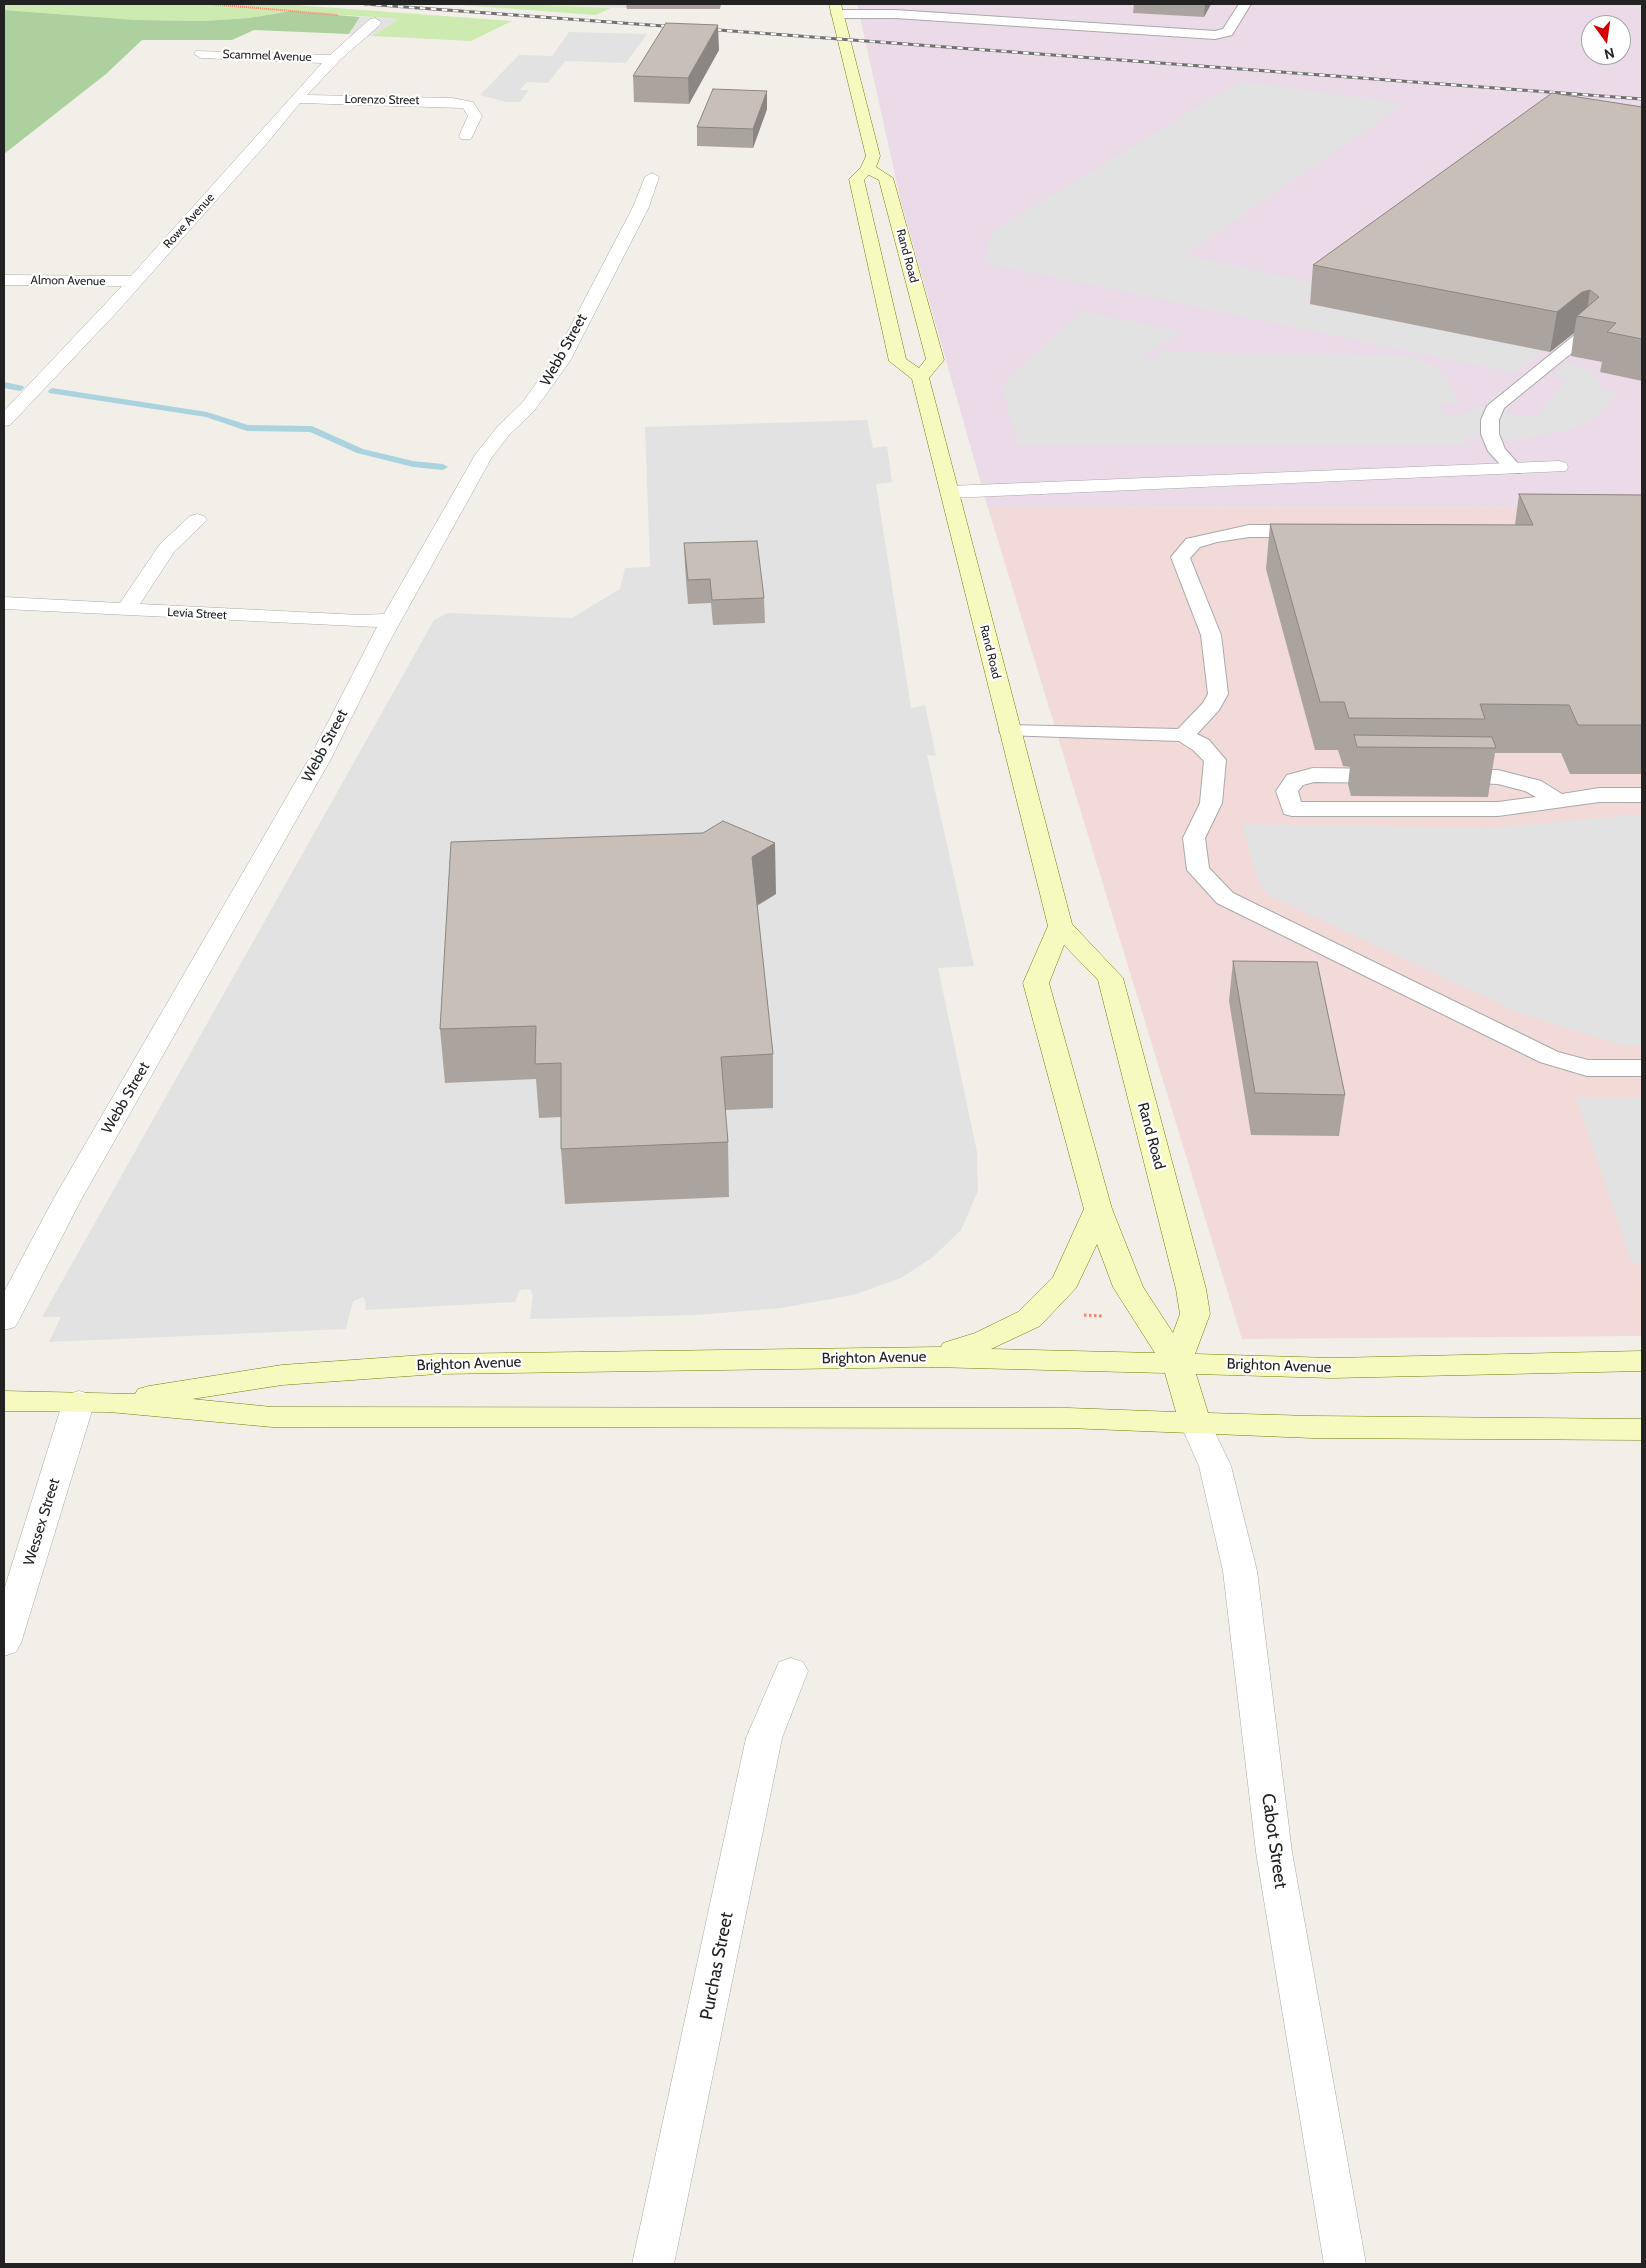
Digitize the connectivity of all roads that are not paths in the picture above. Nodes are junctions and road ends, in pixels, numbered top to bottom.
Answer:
1 (1245, 4) edge
2 (836, 9) edge
3 (375, 22) road end
4 (201, 54) dead end
5 (333, 59) junction
6 (296, 99) junction
7 (466, 136) dead end
8 (868, 169) junction
9 (652, 178) dead end
10 (4, 280) edge
11 (133, 282) junction
12 (1583, 336) edge
13 (920, 378) junction
14 (4, 421) edge
15 (1559, 467) dead end
16 (1514, 469) junction
17 (950, 492) junction
18 (197, 520) dead end
19 (1327, 531) edge
20 (4, 603) edge
21 (125, 610) junction
22 (391, 620) junction
23 (1010, 731) junction
24 (1184, 734) junction
25 (1642, 796) edge
26 (1559, 801) junction
27 (1060, 926) junction
28 (1642, 1068) edge
29 (1098, 1209) junction
30 (4, 1320) edge
31 (932, 1357) junction
32 (1642, 1361) edge
33 (1176, 1363) junction
34 (4, 1401) edge
35 (94, 1402) junction
36 (1195, 1421) junction
37 (1642, 1430) edge
38 (4, 1643) edge
39 (791, 1671) dead end
40 (653, 2264) edge
41 (1345, 2264) edge

1 - 2 lane
2 - 8 main road
3 - 5 street, Rowe Avenue
4 - 5 street, Scammel Avenue
5 - 6 street, Rowe Avenue
6 - 7 street, Lorenzo Street
6 - 11 street, Rowe Avenue
8 - 13 main road
8 - 13 main road, Rand Road
9 - 22 street, Webb Street
10 - 11 street, Almon Avenue
11 - 14 street, Rowe Avenue
12 - 16 lane
13 - 17 main road, Rand Road
15 - 16 street
16 - 17 street
17 - 23 main road, Rand Road
18 - 21 street
19 - 24 lane
20 - 21 street, Levia Street
21 - 22 street, Levia Street
22 - 30 street, Webb Street
23 - 24 lane
23 - 27 main road, Rand Road
24 - 28 lane
25 - 26 lane
26 - 26 lane
27 - 29 main road
27 - 33 main road, Rand Road
29 - 31 main road
29 - 33 main road
31 - 33 main road, Brighton Avenue
31 - 35 main road, Brighton Avenue
32 - 33 main road, Brighton Avenue
33 - 36 main road
34 - 35 main road, Brighton Avenue
35 - 36 main road, Brighton Avenue
35 - 38 street, Wessex Street
36 - 37 main road, Brighton Avenue
36 - 41 street, Cabot Street
39 - 40 street, Purchas Street

